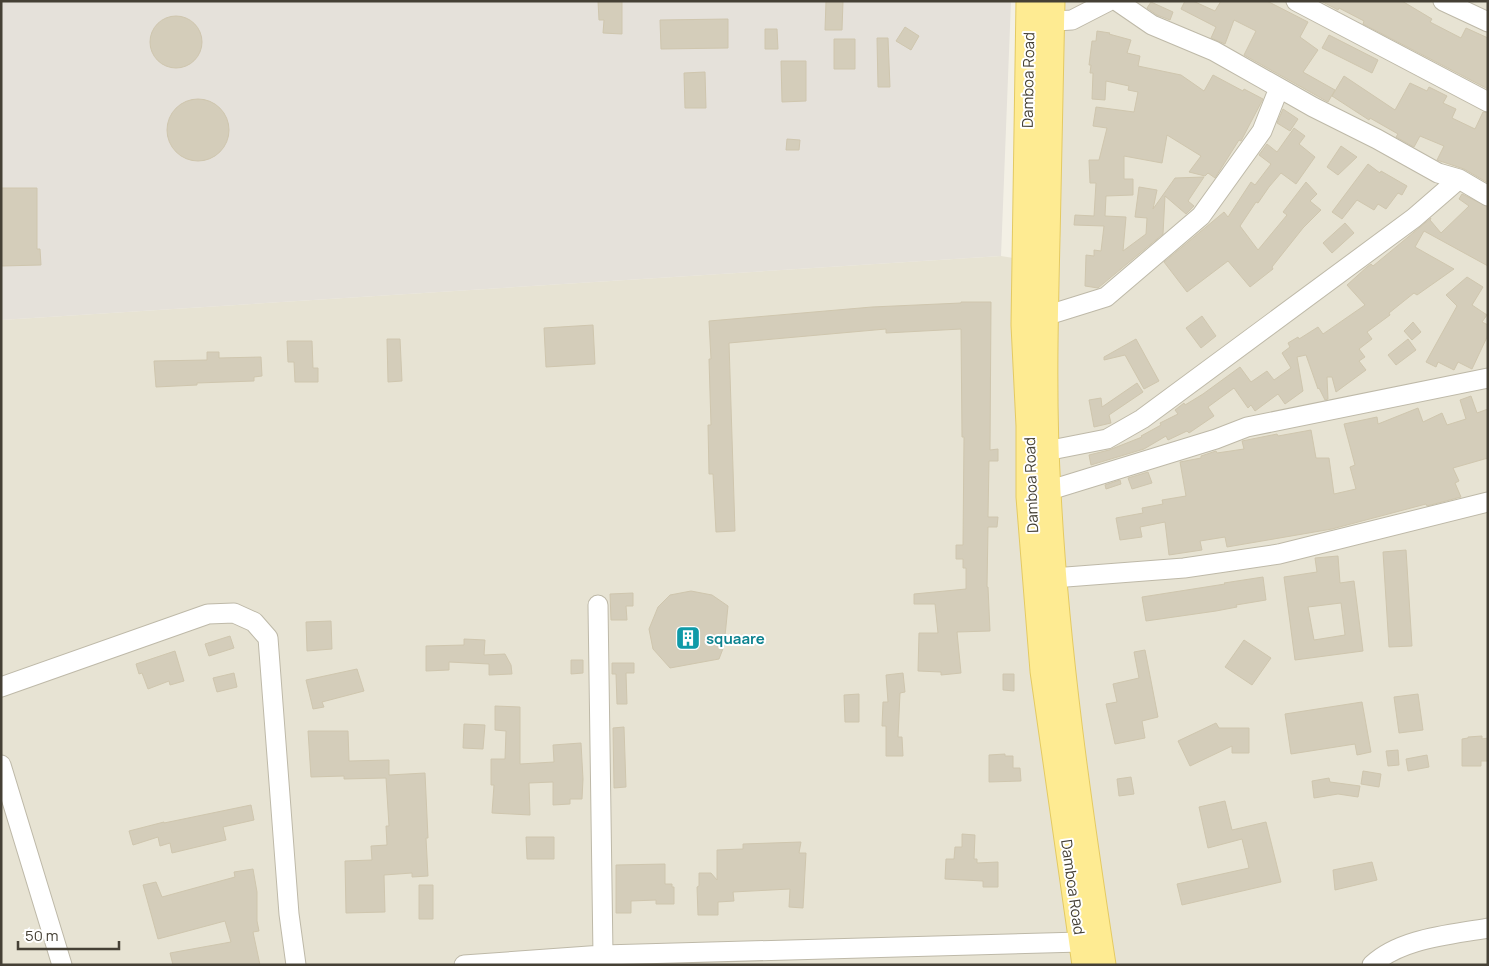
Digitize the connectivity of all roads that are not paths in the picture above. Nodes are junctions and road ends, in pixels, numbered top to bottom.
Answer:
1 (1109, 1) edge
2 (1117, 1) edge
3 (1296, 1) edge
4 (1443, 1) edge
5 (1040, 12) edge
6 (1488, 22) edge
7 (1279, 88) junction
8 (1488, 102) edge
9 (1459, 179) junction
10 (1488, 196) edge
11 (1045, 316) junction
12 (1488, 378) edge
13 (1046, 451) junction
14 (1048, 491) junction
15 (1488, 502) edge
16 (1053, 578) junction
17 (598, 605) dead end
18 (1, 687) edge
19 (1, 765) edge
20 (1488, 928) edge
21 (1082, 954) edge
22 (603, 955) junction
23 (62, 965) edge
24 (296, 965) edge
25 (464, 965) edge
26 (1103, 965) edge
27 (1372, 965) edge

1 - 5 street
2 - 7 street
3 - 8 street
4 - 6 street
5 - 11 main road, Damboa Road
5 - 21 main road, Damboa Road
7 - 9 street
7 - 11 street
9 - 10 street
9 - 13 street
11 - 13 main road, Damboa Road
12 - 14 street
13 - 14 main road, Damboa Road
14 - 16 main road, Damboa Road
15 - 16 street
16 - 26 main road, Damboa Road
17 - 22 street
18 - 24 street
19 - 23 street
20 - 27 street
21 - 22 street
22 - 25 street

